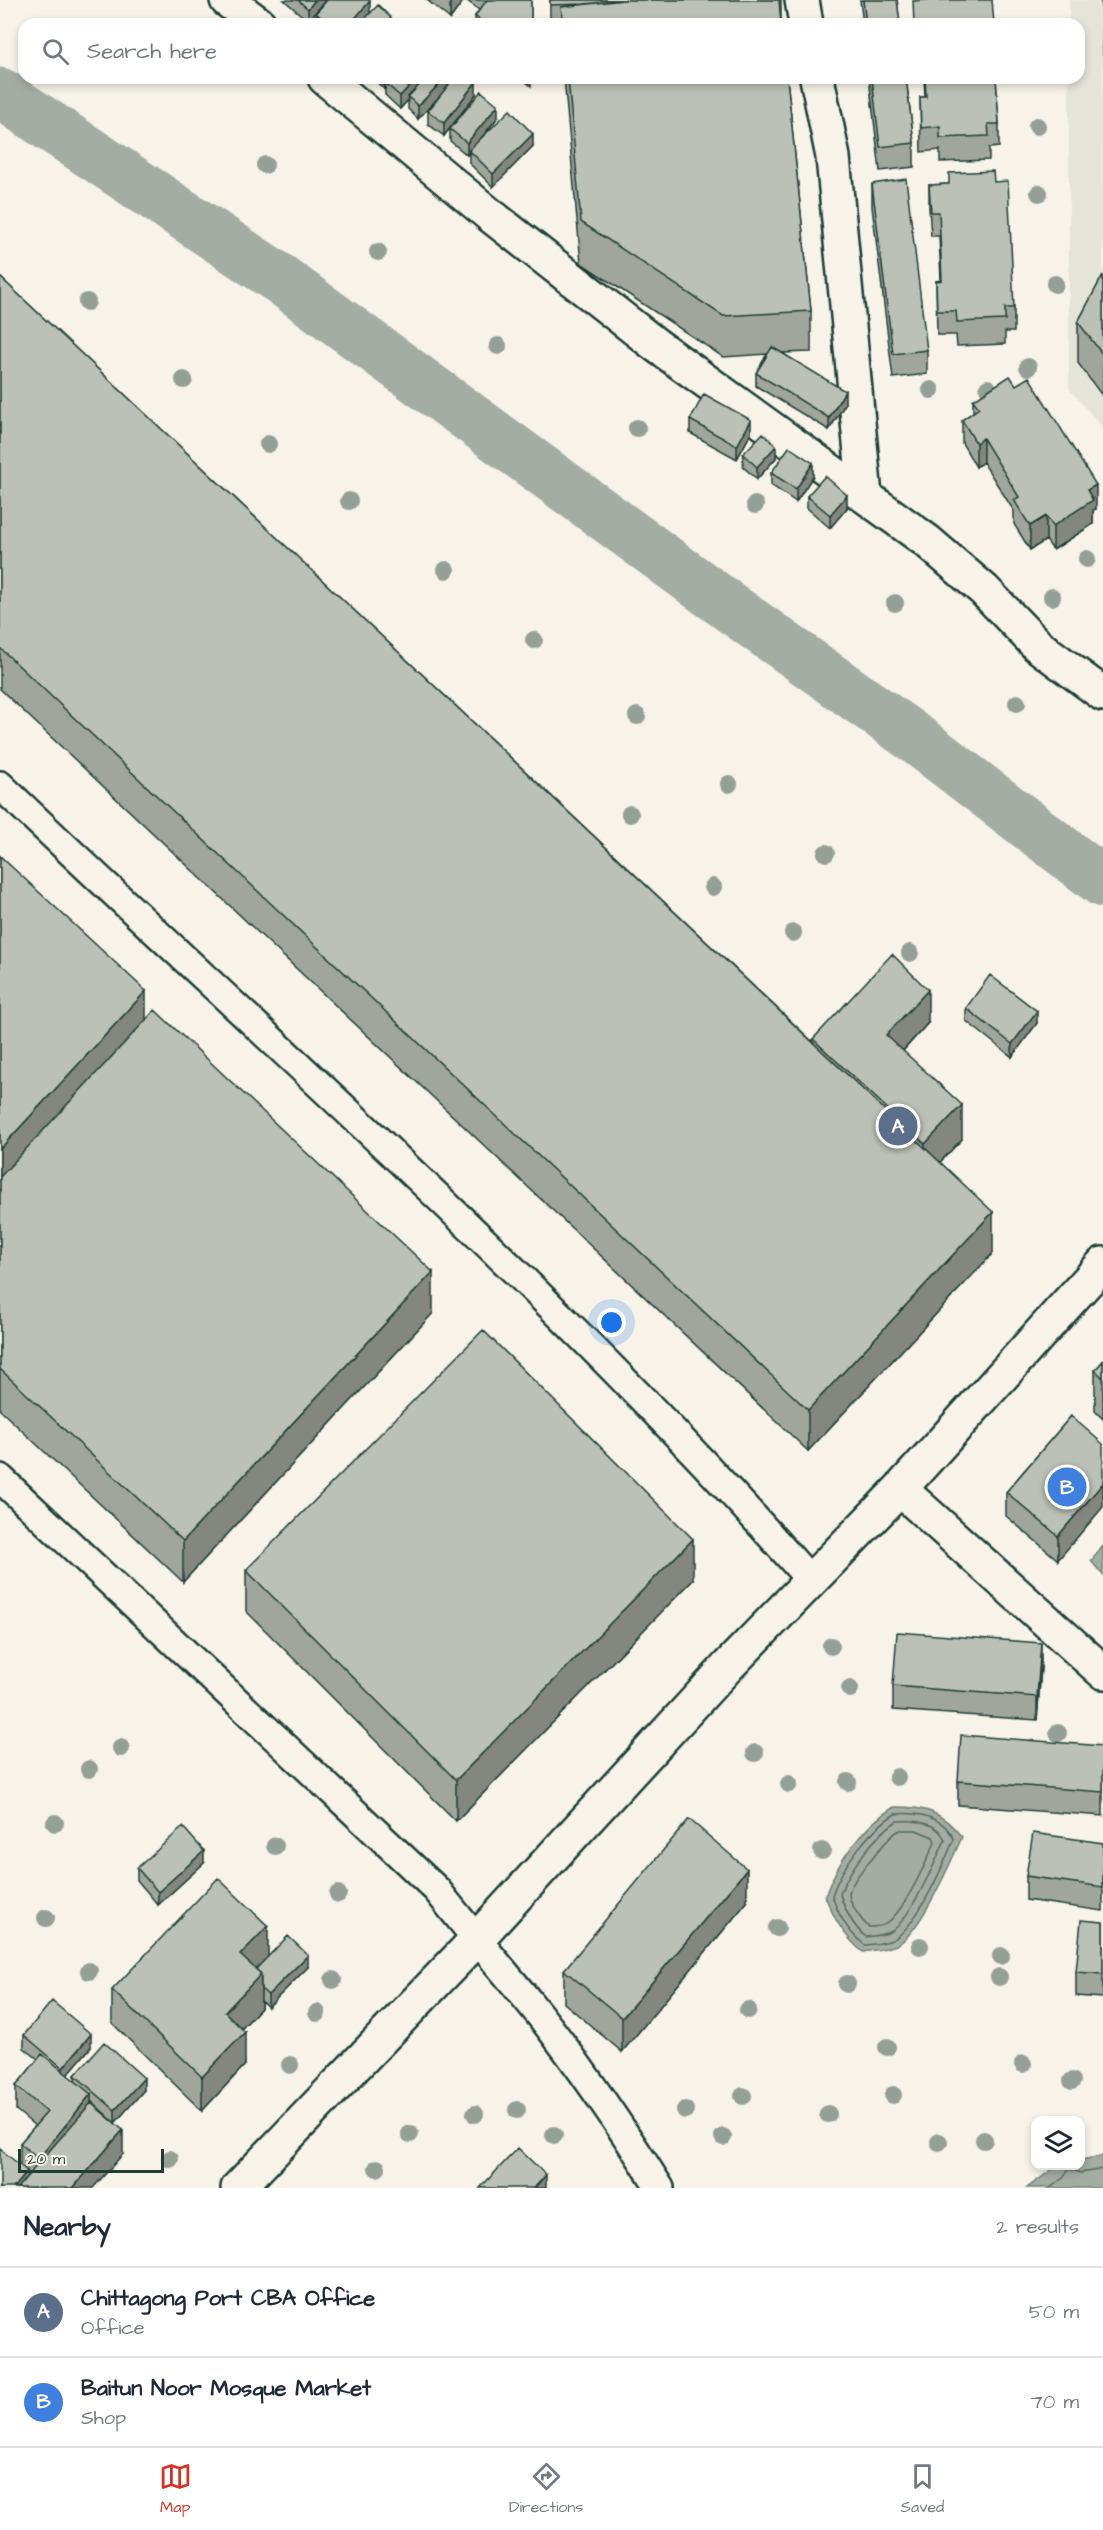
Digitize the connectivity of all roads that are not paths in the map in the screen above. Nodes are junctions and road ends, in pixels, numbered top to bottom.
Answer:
1 (227, 0) edge
2 (802, 0) edge
3 (251, 18) edge
4 (805, 18) edge
5 (332, 84) edge
6 (818, 84) edge
7 (865, 496) junction
8 (1103, 694) edge
9 (0, 785) edge
10 (1103, 1264) edge
11 (0, 1478) edge
12 (900, 1489) junction
13 (811, 1581) junction
14 (1103, 1672) edge
15 (476, 1940) junction
16 (238, 2188) edge
17 (660, 2188) edge

1 - 3 street
2 - 4 street
5 - 7 street
6 - 7 street
7 - 8 street
9 - 13 lane
10 - 12 street
11 - 15 lane
12 - 13 street
12 - 14 street
13 - 15 street
15 - 16 street
15 - 17 lane

